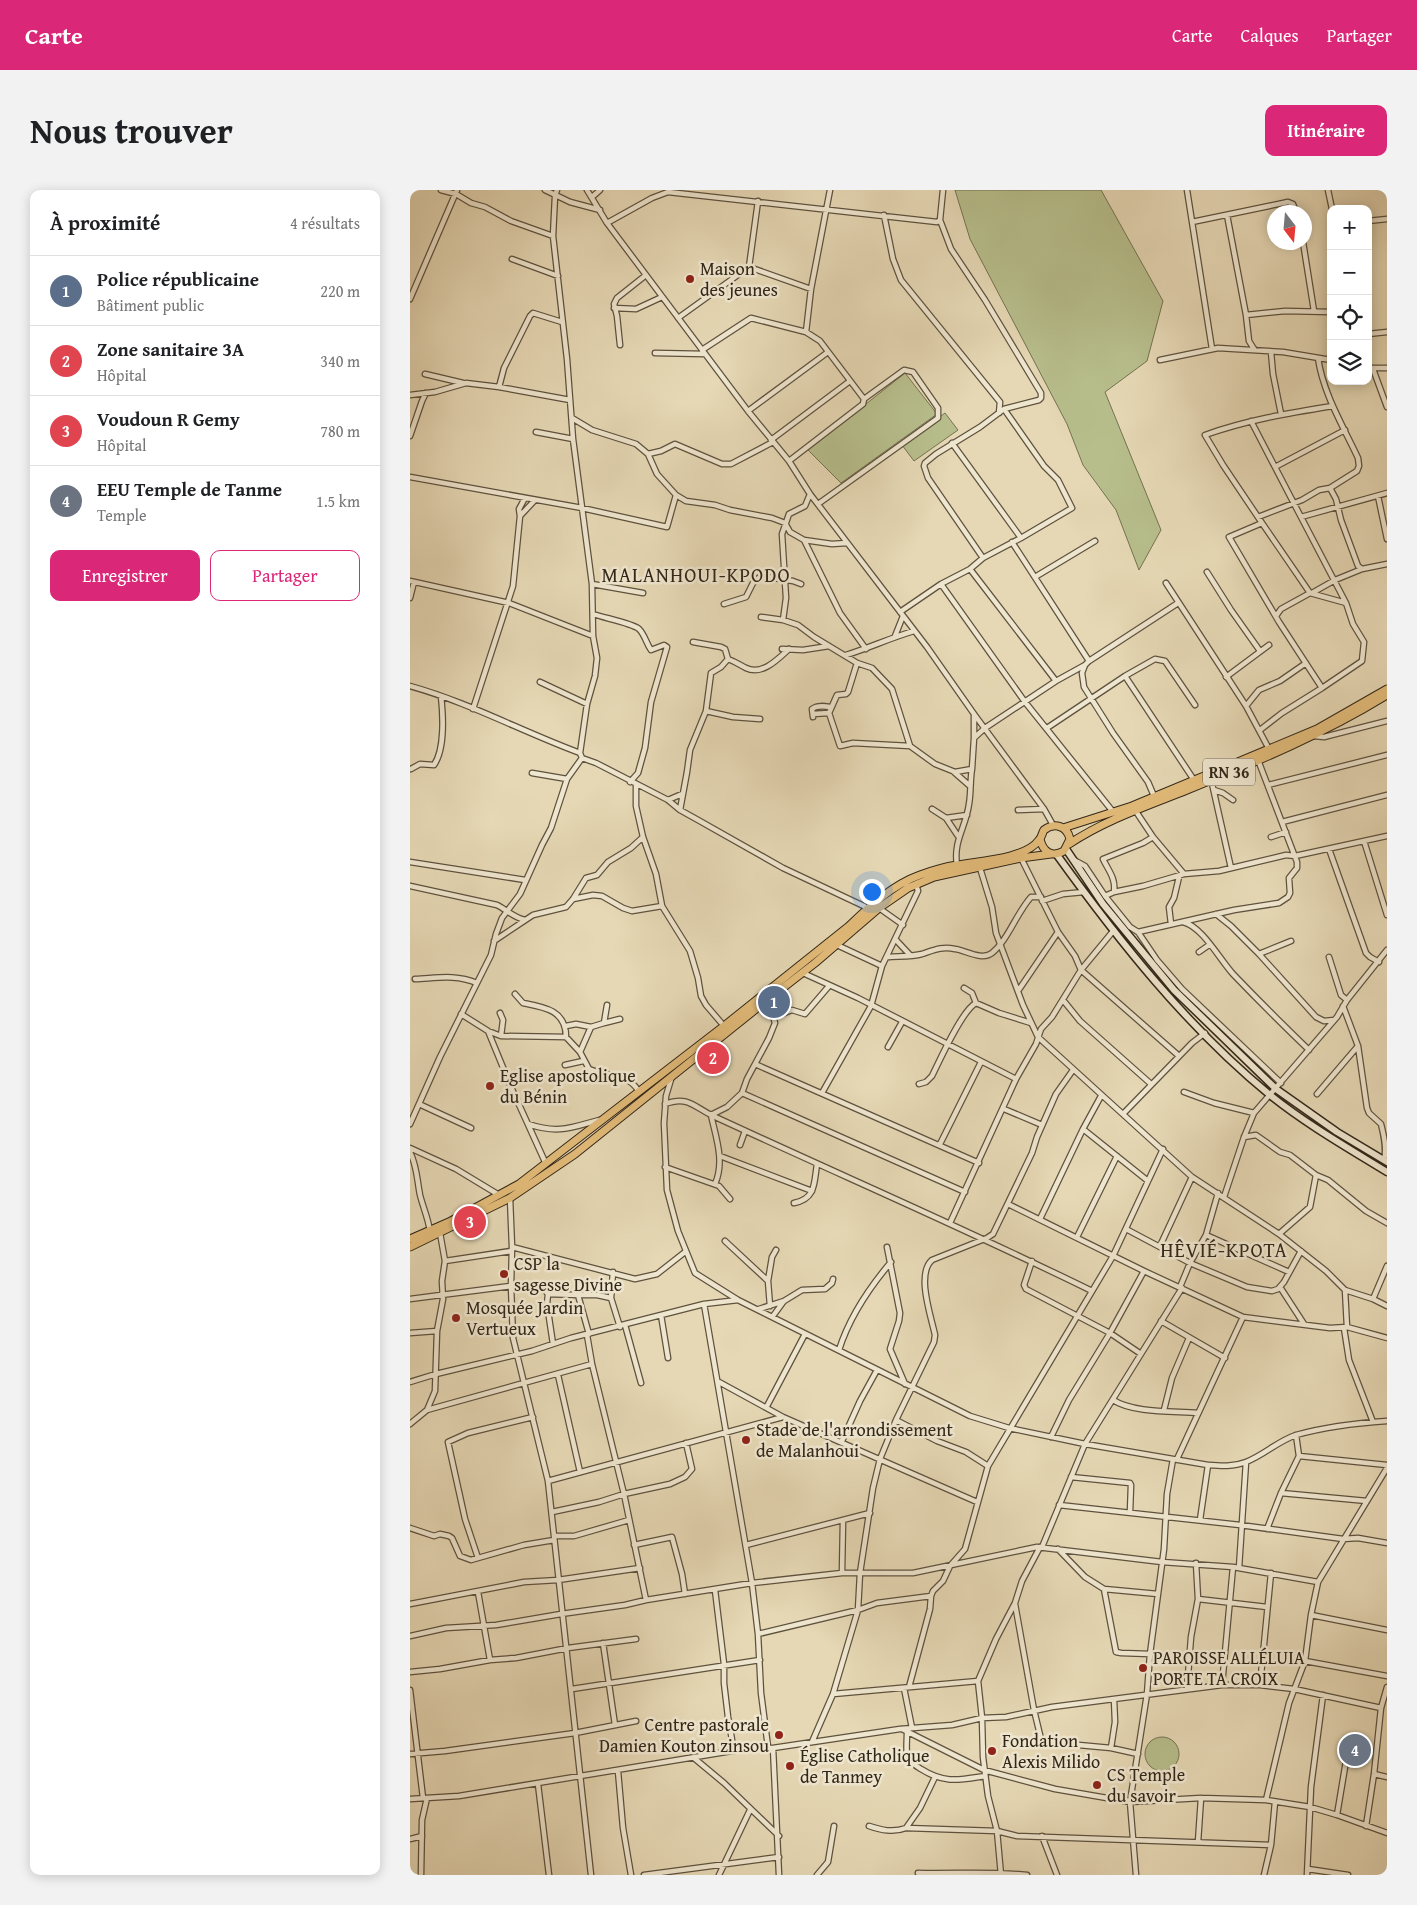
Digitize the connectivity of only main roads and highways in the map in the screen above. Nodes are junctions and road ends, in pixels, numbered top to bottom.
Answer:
1 (1387, 688) edge
2 (1387, 695) edge
3 (1063, 828) junction
4 (1040, 839) junction
5 (1068, 846) junction
6 (1054, 854) junction
7 (1386, 1157) edge
8 (1387, 1172) edge
9 (410, 1239) edge
10 (410, 1247) edge

1 - 3 main road, RN 36
2 - 5 main road, RN 36
3 - 4 main road, RN 36
3 - 5 main road
4 - 6 main road
4 - 9 main road
5 - 6 main road, RN 36
5 - 7 main road
6 - 8 main road
6 - 10 main road, RN 36

